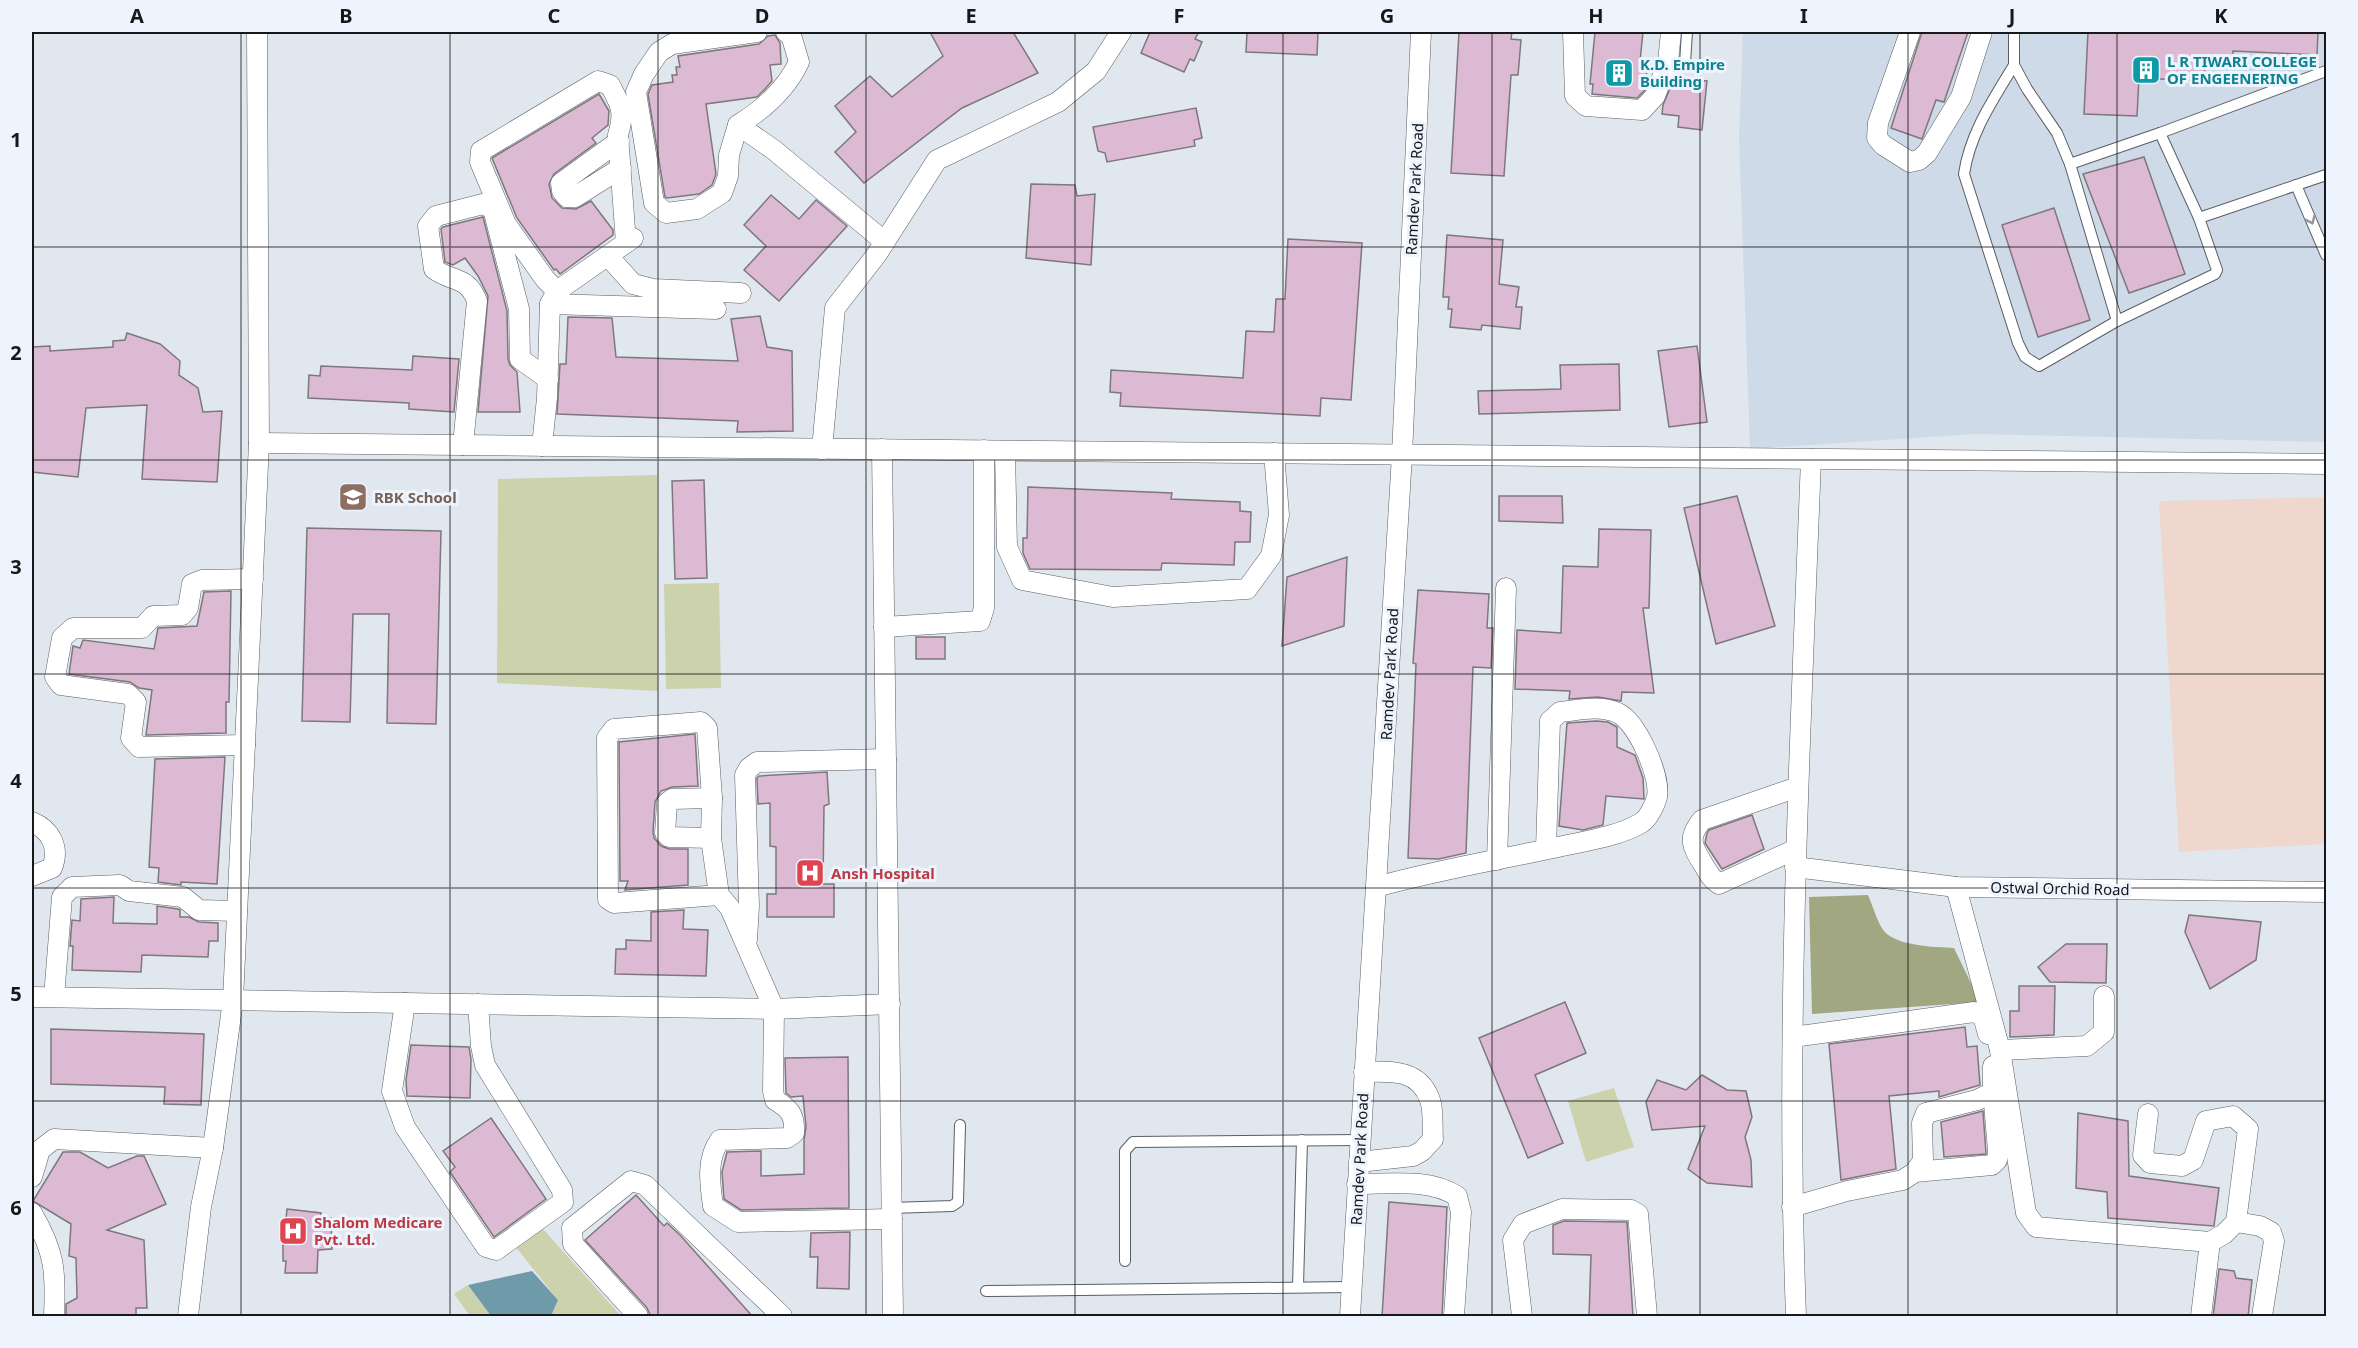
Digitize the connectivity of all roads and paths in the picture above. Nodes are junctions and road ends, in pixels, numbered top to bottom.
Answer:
1 (258, 32) edge
2 (757, 32) edge
3 (786, 32) edge
4 (1121, 32) edge
5 (1421, 32) edge
6 (1573, 32) edge
7 (1671, 32) edge
8 (1687, 32) edge
9 (1910, 32) edge
10 (1982, 32) edge
11 (2014, 32) edge
12 (1685, 63) dead end
13 (2014, 65) junction
14 (2326, 72) edge
15 (738, 125) junction
16 (2160, 134) junction
17 (619, 141) junction
18 (2070, 164) junction
19 (621, 168) junction
20 (2326, 175) edge
21 (2296, 185) junction
22 (2199, 218) junction
23 (885, 242) junction
24 (2326, 255) edge
25 (608, 256) junction
26 (741, 292) dead end
27 (554, 298) junction
28 (716, 309) dead end
29 (2117, 321) junction
30 (548, 379) junction
31 (259, 443) junction
32 (463, 445) junction
33 (542, 446) junction
34 (822, 449) junction
35 (882, 449) junction
36 (984, 450) junction
37 (1005, 451) junction
38 (1274, 453) junction
39 (1402, 454) junction
40 (1811, 459) junction
41 (2326, 464) edge
42 (253, 579) junction
43 (1506, 588) dead end
44 (884, 627) junction
45 (245, 745) junction
46 (886, 759) junction
47 (1798, 787) junction
48 (712, 798) junction
49 (32, 822) edge
50 (711, 837) junction
51 (1546, 849) junction
52 (1795, 858) junction
53 (1497, 860) junction
54 (32, 876) edge
55 (1376, 887) junction
56 (1956, 887) junction
57 (2326, 892) edge
58 (719, 895) junction
59 (237, 911) junction
60 (747, 946) junction
61 (2104, 996) dead end
62 (32, 997) edge
63 (54, 997) junction
64 (233, 1000) junction
65 (405, 1003) junction
66 (478, 1004) junction
67 (890, 1004) junction
68 (774, 1009) junction
69 (1793, 1037) junction
70 (2000, 1050) junction
71 (1364, 1072) junction
72 (1993, 1092) junction
73 (2148, 1114) dead end
74 (960, 1125) dead end
75 (1302, 1140) junction
76 (1360, 1140) junction
77 (213, 1148) junction
78 (1359, 1162) junction
79 (1915, 1172) junction
80 (32, 1178) edge
81 (1358, 1184) junction
82 (1792, 1207) junction
83 (32, 1213) edge
84 (891, 1214) junction
85 (2236, 1222) junction
86 (2210, 1242) junction
87 (1125, 1261) dead end
88 (1298, 1287) junction
89 (1352, 1287) junction
90 (986, 1291) dead end
91 (54, 1317) edge
92 (188, 1317) edge
93 (638, 1317) edge
94 (782, 1317) edge
95 (893, 1317) edge
96 (1350, 1317) edge
97 (1454, 1317) edge
98 (1522, 1317) edge
99 (1647, 1317) edge
100 (1796, 1317) edge
101 (2201, 1317) edge
102 (2262, 1317) edge

1 - 31 street
2 - 15 street
3 - 15 street
4 - 23 street
5 - 39 street, Ramdev Park Road
6 - 7 street
8 - 12 lane
9 - 10 street
11 - 13 lane
13 - 18 lane
13 - 29 lane
14 - 16 lane
15 - 23 street
16 - 18 lane
16 - 22 lane
17 - 19 street
17 - 19 street
17 - 27 street
18 - 29 lane
19 - 25 street
20 - 21 lane
21 - 22 lane
21 -> 24 lane
22 - 29 lane
23 - 34 street
25 - 26 street
25 - 27 street
27 - 28 street
27 - 30 street
30 - 32 street
30 - 33 street
31 - 32 street
31 - 42 street
32 - 33 street
33 - 34 street
34 - 35 street
35 - 36 street
35 - 44 street
36 - 37 street
36 - 44 street
37 - 38 street
37 - 38 street
38 - 39 street
39 - 40 street
39 - 55 street, Ramdev Park Road
40 - 41 street
40 - 47 street
42 - 45 street
42 - 45 street
43 - 53 street
44 - 46 street
45 - 59 street
46 - 60 street
46 - 67 street
47 - 52 street
47 - 52 street
48 - 50 street
48 - 50 street
48 - 58 street
49 - 54 street
50 - 58 street
51 - 51 street
51 - 53 street
52 - 56 street, Ostwal Orchid Road
52 - 69 street
53 - 55 street
55 - 71 street, Ramdev Park Road
56 - 57 street, Ostwal Orchid Road
56 - 70 street
58 - 60 street
59 - 63 street
59 - 64 street
60 - 68 street
61 - 70 street
62 - 63 street
63 - 64 street
64 - 65 street
64 - 77 street
65 - 66 street
65 - 66 street
66 - 68 street
67 - 68 street
67 - 84 street
68 - 84 street
69 - 72 street
69 - 82 street
70 - 86 street
71 - 76 street, Ramdev Park Road
71 - 78 street
72 - 79 street
72 - 79 street
73 - 85 street
74 - 84 lane
75 - 76 lane
75 - 87 lane
75 - 88 lane
76 - 78 street, Ramdev Park Road
77 - 80 street
77 - 92 street
78 - 81 street, Ramdev Park Road
79 - 82 street
81 - 89 street, Ramdev Park Road
81 - 97 street
82 - 100 street
83 - 91 street
84 - 95 street
85 - 86 street
85 - 102 street
86 - 101 street
88 - 89 lane
88 - 90 lane
89 - 96 street, Ramdev Park Road
93 - 94 street
98 - 99 street

